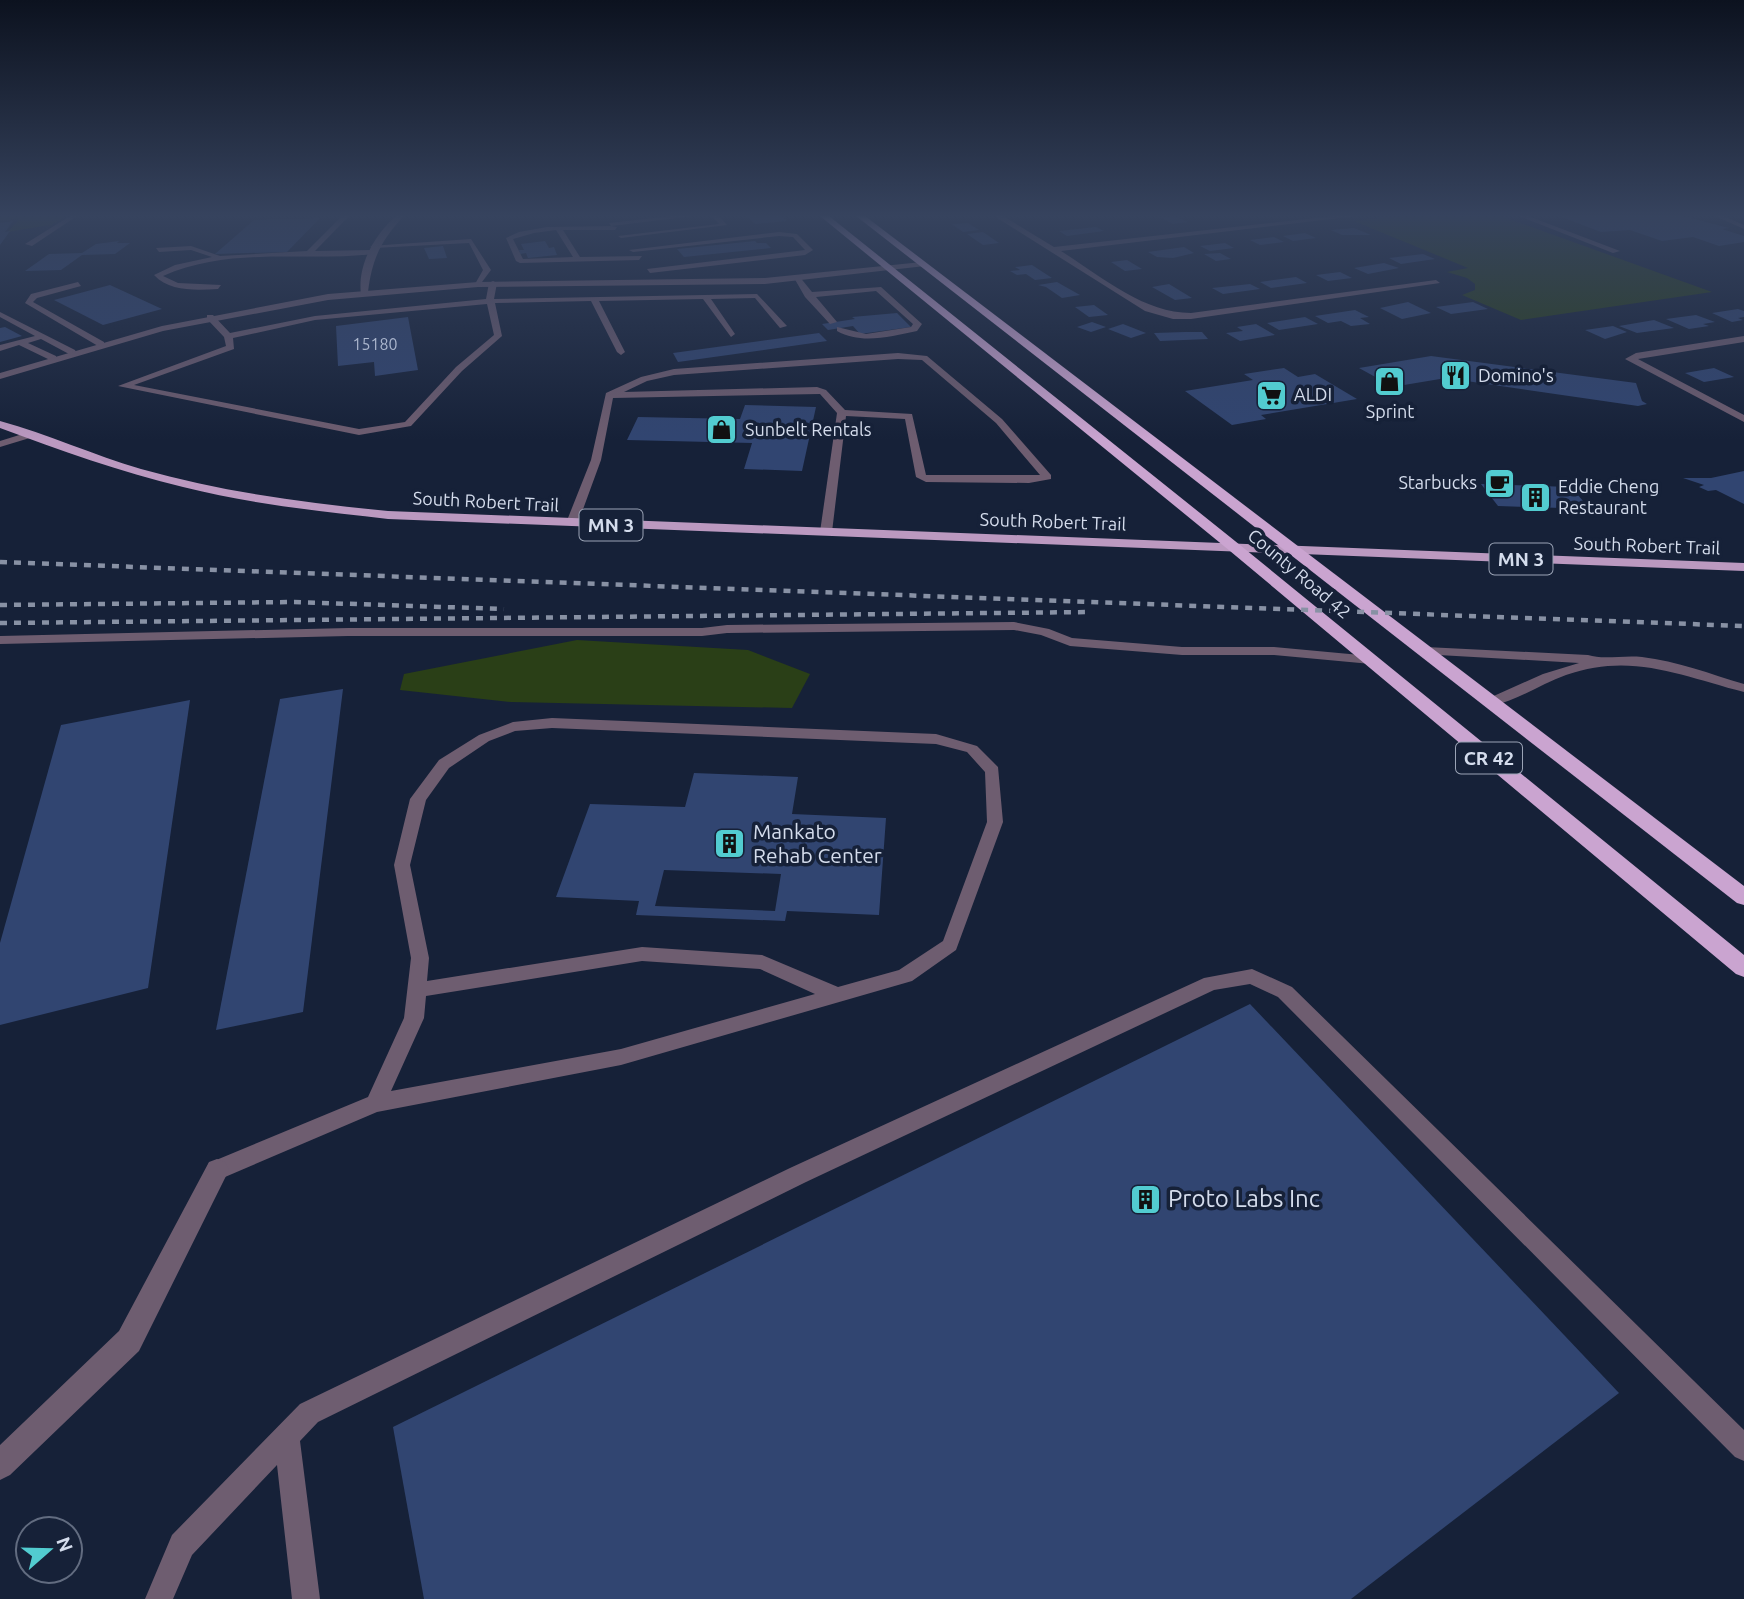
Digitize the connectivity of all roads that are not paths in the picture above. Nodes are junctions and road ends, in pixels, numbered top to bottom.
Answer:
1 (54, 291) edge
2 (384, 291) edge
3 (492, 291) edge
4 (805, 291) edge
5 (844, 291) edge
6 (880, 291) edge
7 (914, 291) edge
8 (957, 291) edge
9 (1118, 291) edge
10 (1379, 291) edge
11 (364, 292) joint
12 (808, 295) junction
13 (706, 298) junction
14 (594, 299) junction
15 (490, 300) junction
16 (0, 314) edge
17 (209, 317) junction
18 (783, 326) dead end
19 (731, 334) dead end
20 (228, 336) junction
21 (39, 337) junction
22 (1744, 339) edge
23 (19, 342) junction
24 (102, 344) junction
25 (0, 348) edge
26 (72, 352) junction
27 (621, 352) dead end
28 (53, 358) junction
29 (0, 376) edge
30 (609, 395) junction
31 (842, 413) junction
32 (1744, 419) edge
33 (0, 424) edge
34 (29, 435) junction
35 (0, 444) edge
36 (572, 523) junction
37 (826, 532) junction
38 (1235, 548) junction
39 (1298, 551) junction
40 (1744, 567) edge
41 (0, 640) edge
42 (1426, 651) junction
43 (1371, 660) junction
44 (1609, 661) junction
45 (1744, 688) edge
46 (1492, 702) junction
47 (1744, 897) edge
48 (1744, 968) edge
49 (417, 990) junction
50 (836, 995) junction
51 (375, 1103) junction
52 (217, 1170) joint
53 (286, 1436) junction
54 (1744, 1448) edge
55 (0, 1465) edge
56 (159, 1599) edge
57 (306, 1599) edge

1 - 24 lane
2 - 11 street
3 - 15 lane
4 - 12 lane
5 - 12 lane
6 - 12 lane
7 - 38 highway, County Road 42 / CR 42
8 - 39 highway, County Road 42 / CR 42
9 - 10 street
11 - 17 street
13 - 14 lane
13 - 18 lane
13 - 19 lane
14 - 15 lane
14 - 27 lane
15 - 20 lane
15 - 20 lane
16 - 21 lane
17 - 20 lane
17 - 24 street
21 - 23 lane
21 - 26 lane
22 - 32 street
23 - 25 lane
23 - 28 lane
24 - 26 street
26 - 28 street
28 - 29 street
30 - 31 lane
30 - 31 lane
30 - 36 lane
31 - 37 lane
33 - 34 main road, South Robert Trail / MN 3
34 - 35 lane
34 - 36 main road, South Robert Trail / MN 3
36 - 37 main road, South Robert Trail / MN 3
37 - 38 main road, South Robert Trail / MN 3
38 - 39 main road, MN 3
38 - 43 highway, County Road 42 / CR 42
39 - 40 main road, South Robert Trail / MN 3
39 - 42 highway, County Road 42 / CR 42
41 - 43 lane
42 - 44 lane
42 - 46 highway, County Road 42 / CR 42
43 - 48 highway, County Road 42 / CR 42
44 - 45 lane
44 - 46 lane
46 - 47 highway, County Road 42 / CR 42
49 - 50 lane
49 - 50 lane
49 - 51 lane
50 - 51 lane
51 - 52 lane
52 - 55 street
53 - 54 lane
53 - 56 lane
53 - 57 lane

